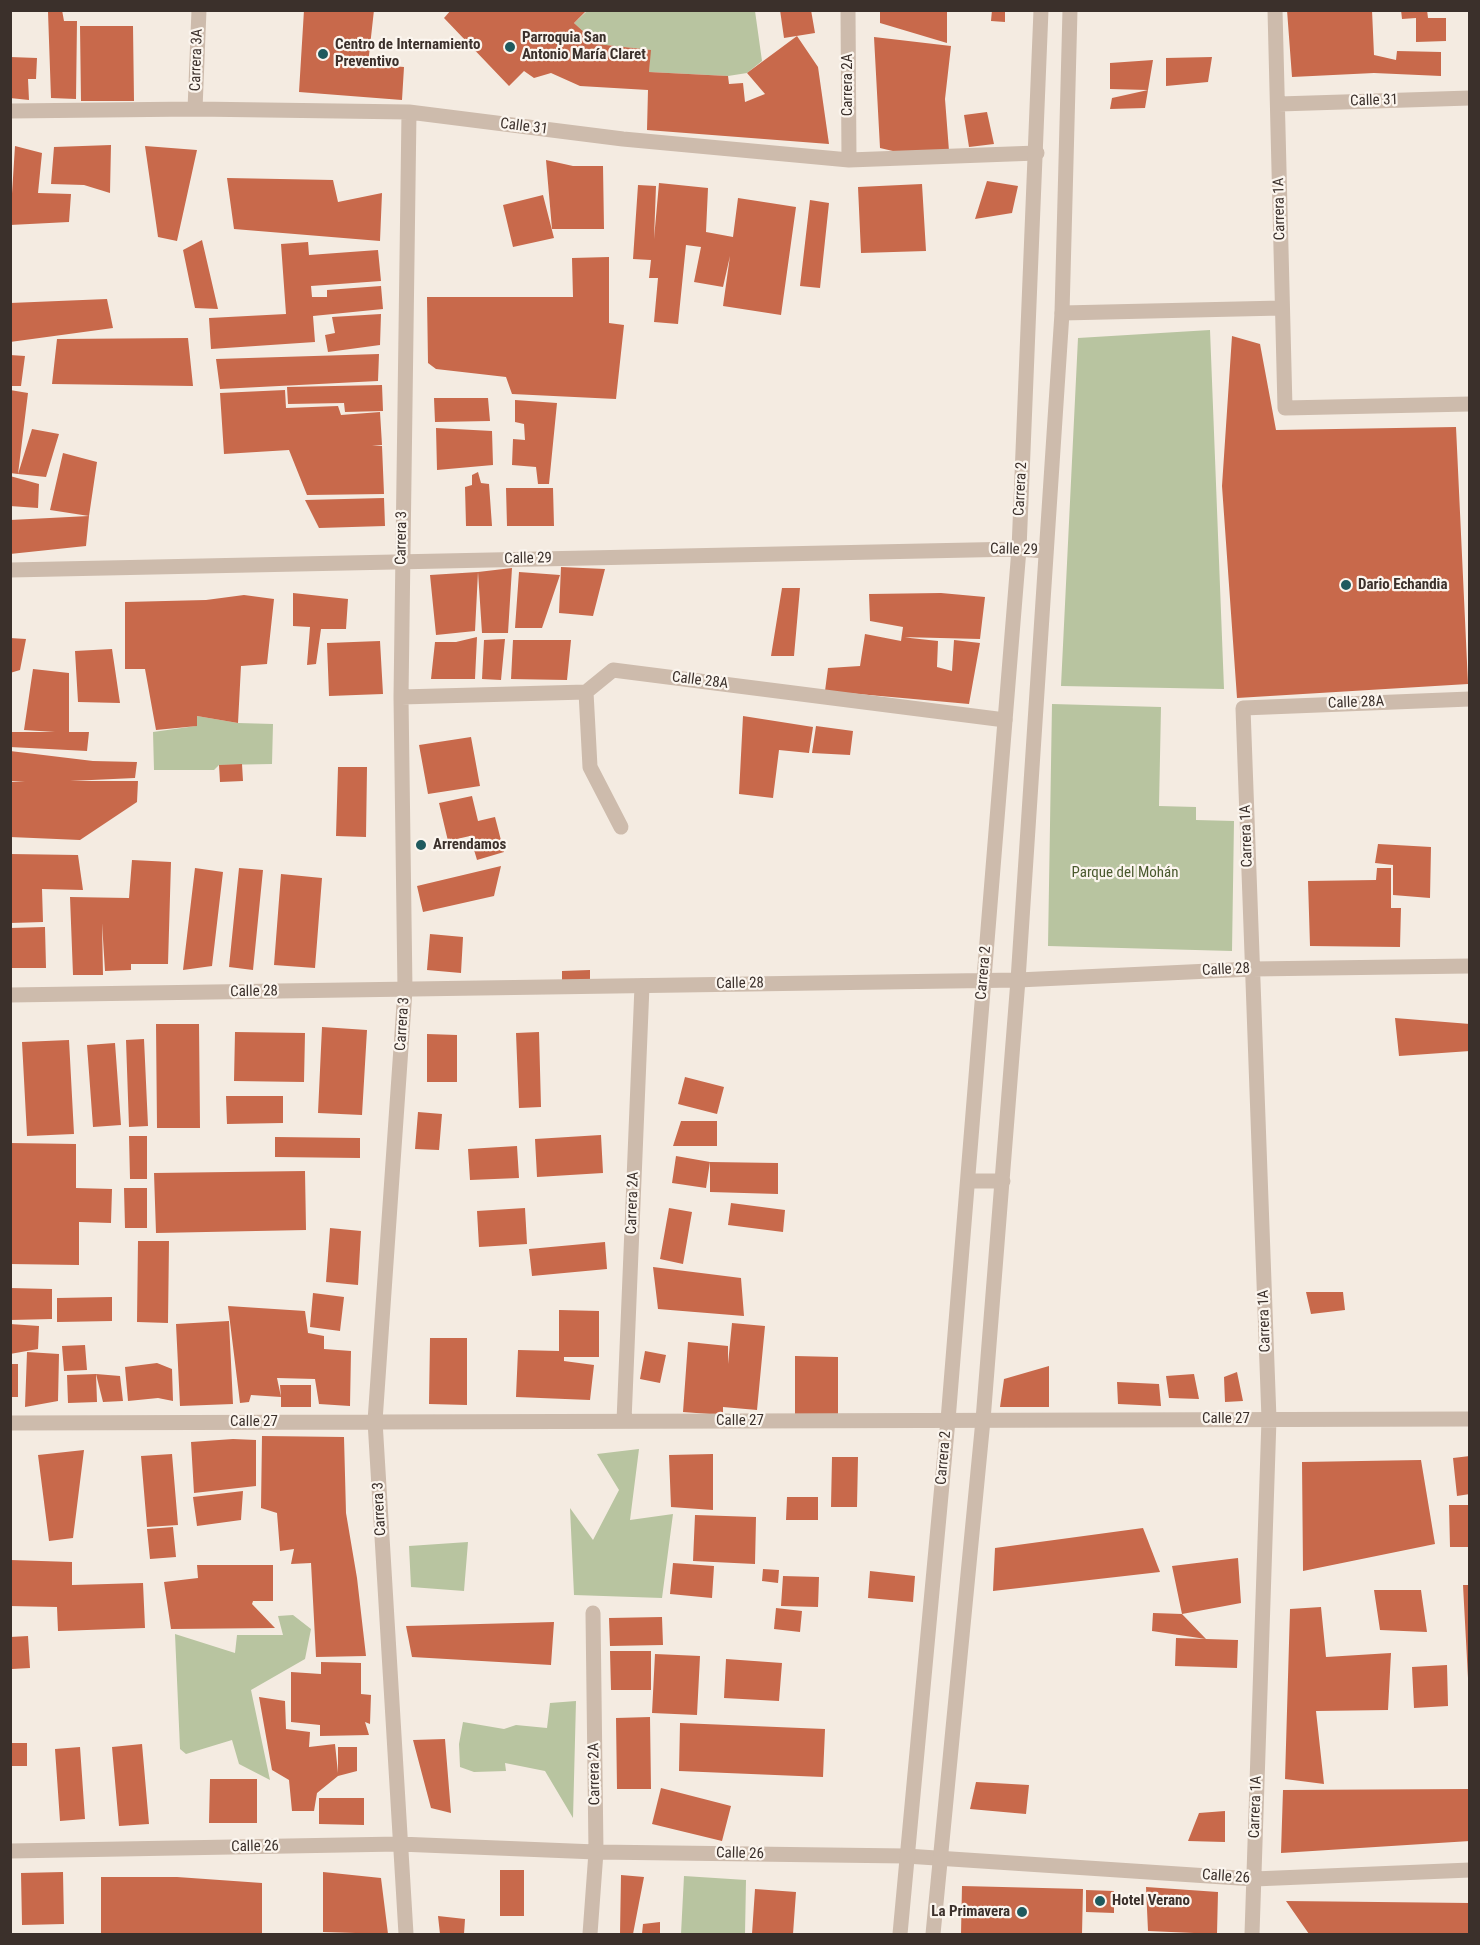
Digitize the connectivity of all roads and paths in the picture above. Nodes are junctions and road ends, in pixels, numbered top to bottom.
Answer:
1 (199, 10) edge
2 (848, 10) edge
3 (1041, 10) edge
4 (1070, 10) edge
5 (1275, 10) edge
6 (1470, 98) edge
7 (1279, 104) junction
8 (195, 109) junction
9 (10, 111) edge
10 (409, 112) junction
11 (1037, 153) junction
12 (849, 160) junction
13 (1282, 308) junction
14 (1062, 313) junction
15 (1470, 404) edge
16 (1019, 549) junction
17 (1045, 550) junction
18 (402, 561) junction
19 (10, 570) edge
20 (586, 692) junction
21 (401, 697) junction
22 (1470, 699) edge
23 (1243, 708) joint
24 (1005, 720) junction
25 (621, 827) dead end
26 (1470, 966) edge
27 (1252, 969) junction
28 (1018, 980) junction
29 (983, 981) junction
30 (642, 986) junction
31 (405, 990) junction
32 (10, 995) edge
33 (1003, 1180) junction
34 (968, 1181) junction
35 (1269, 1419) junction
36 (1470, 1419) edge
37 (948, 1420) junction
38 (983, 1420) junction
39 (375, 1421) junction
40 (624, 1421) junction
41 (10, 1423) edge
42 (593, 1613) dead end
43 (399, 1844) junction
44 (10, 1851) edge
45 (596, 1852) junction
46 (906, 1856) junction
47 (940, 1858) junction
48 (1470, 1870) edge
49 (1254, 1879) junction
50 (406, 1935) edge
51 (590, 1935) edge
52 (900, 1935) edge
53 (933, 1935) edge
54 (1252, 1935) edge

1 - 8 street, Carrera 3A
2 - 12 street, Carrera 2A
3 - 11 street, Carrera 2
4 - 14 street, Carrera 2
5 - 7 street, Carrera 1A
6 - 7 street, Calle 31
7 - 13 street, Carrera 1A
8 - 9 street, Calle 31
8 - 10 street, Calle 31
10 - 12 street, Calle 31
10 - 18 street, Carrera 3
11 - 12 street, Calle 31
11 - 16 street, Carrera 2
13 - 14 street
13 - 15 street, Carrera 1A
14 - 17 street, Carrera 2
16 - 17 street, Calle 29
16 - 18 street, Calle 29
16 - 24 street, Carrera 2
17 - 28 street, Carrera 2
18 - 19 street, Calle 29
18 - 21 street, Carrera 3
20 - 21 street
20 - 24 street, Calle 28A
20 - 25 street
21 - 31 street, Carrera 3
22 - 23 street, Calle 28A
23 - 27 street, Carrera 1A
24 - 29 street, Carrera 2
26 - 27 street, Calle 28
27 - 28 street, Calle 28
27 - 35 street, Carrera 1A
28 - 29 street, Calle 28
28 - 33 street, Carrera 2
29 - 30 street, Calle 28
29 - 34 street, Carrera 2
30 - 31 street, Calle 28
30 - 40 street, Carrera 2A
31 - 32 street, Calle 28
31 - 39 street, Carrera 3
33 - 34 street
33 - 38 street, Carrera 2
34 - 37 street, Carrera 2
35 - 36 street, Calle 27
35 - 38 street, Calle 27
35 - 49 street, Carrera 1A
37 - 38 street, Calle 27
37 - 40 street, Calle 27
37 - 46 street, Carrera 2
38 - 47 street, Carrera 2
39 - 40 street, Calle 27
39 - 41 street, Calle 27
39 - 43 street, Carrera 3
42 - 45 street, Carrera 2A
43 - 44 street, Calle 26
43 - 45 street, Calle 26
43 - 50 street, Carrera 3
45 - 46 street, Calle 26
45 - 51 street, Carrera 2A
46 - 47 street, Calle 26
46 - 52 street, Carrera 2
47 - 49 street, Calle 26
47 - 53 street, Carrera 2
48 - 49 street, Calle 26
49 - 54 street, Carrera 1A

